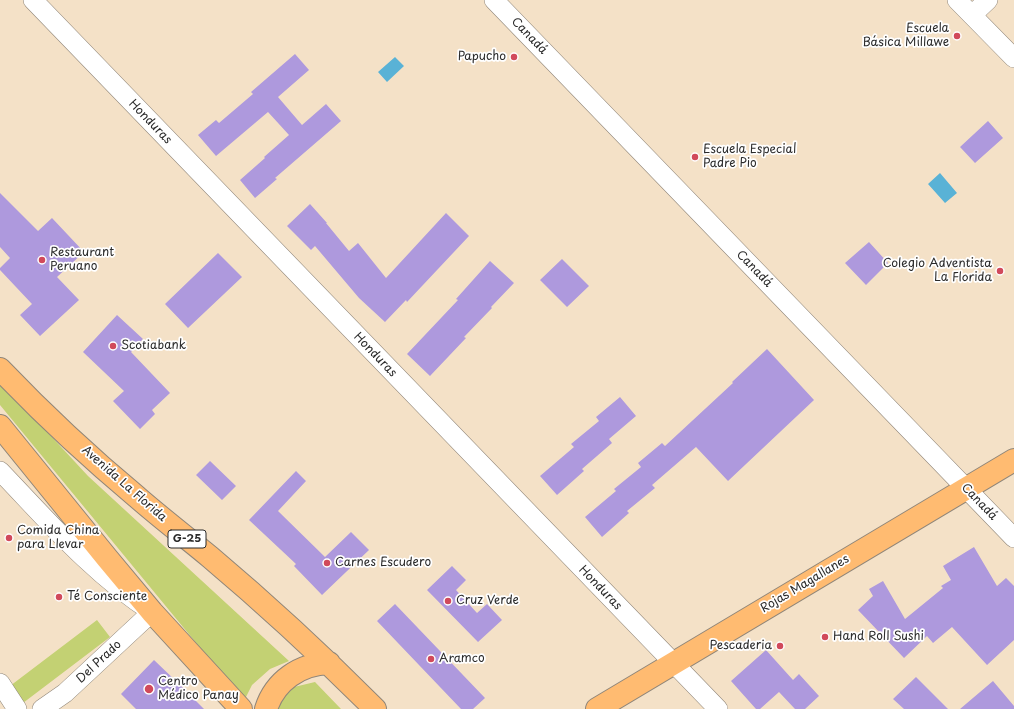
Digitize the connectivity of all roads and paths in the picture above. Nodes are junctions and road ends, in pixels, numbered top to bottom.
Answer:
1 (33, 0) edge
2 (494, 0) edge
3 (958, 0) edge
4 (988, 0) edge
5 (972, 15) junction
6 (1014, 58) edge
7 (0, 368) edge
8 (0, 426) edge
9 (1014, 460) edge
10 (0, 471) edge
11 (966, 489) junction
12 (1014, 538) edge
13 (152, 612) junction
14 (329, 663) junction
15 (673, 664) junction
16 (0, 683) edge
17 (17, 709) edge
18 (42, 709) edge
19 (241, 709) edge
20 (266, 709) edge
21 (375, 709) edge
22 (597, 709) edge
23 (718, 709) edge

1 - 15 street, Honduras
2 - 11 street, Canadá
3 - 5 street
4 - 5 street
5 - 6 street
7 - 14 main road, Avenida La Florida / G-25
8 - 13 main road
9 - 11 main road, Rojas Magallanes
10 - 13 street
11 - 12 street, Canadá
11 - 15 main road, Rojas Magallanes
13 - 18 street, Del Prado
13 - 19 main road
14 - 20 main road
14 - 21 main road, Avenida La Florida / G-25
15 - 22 main road, Rojas Magallanes
15 - 23 street, Honduras
16 - 17 street

